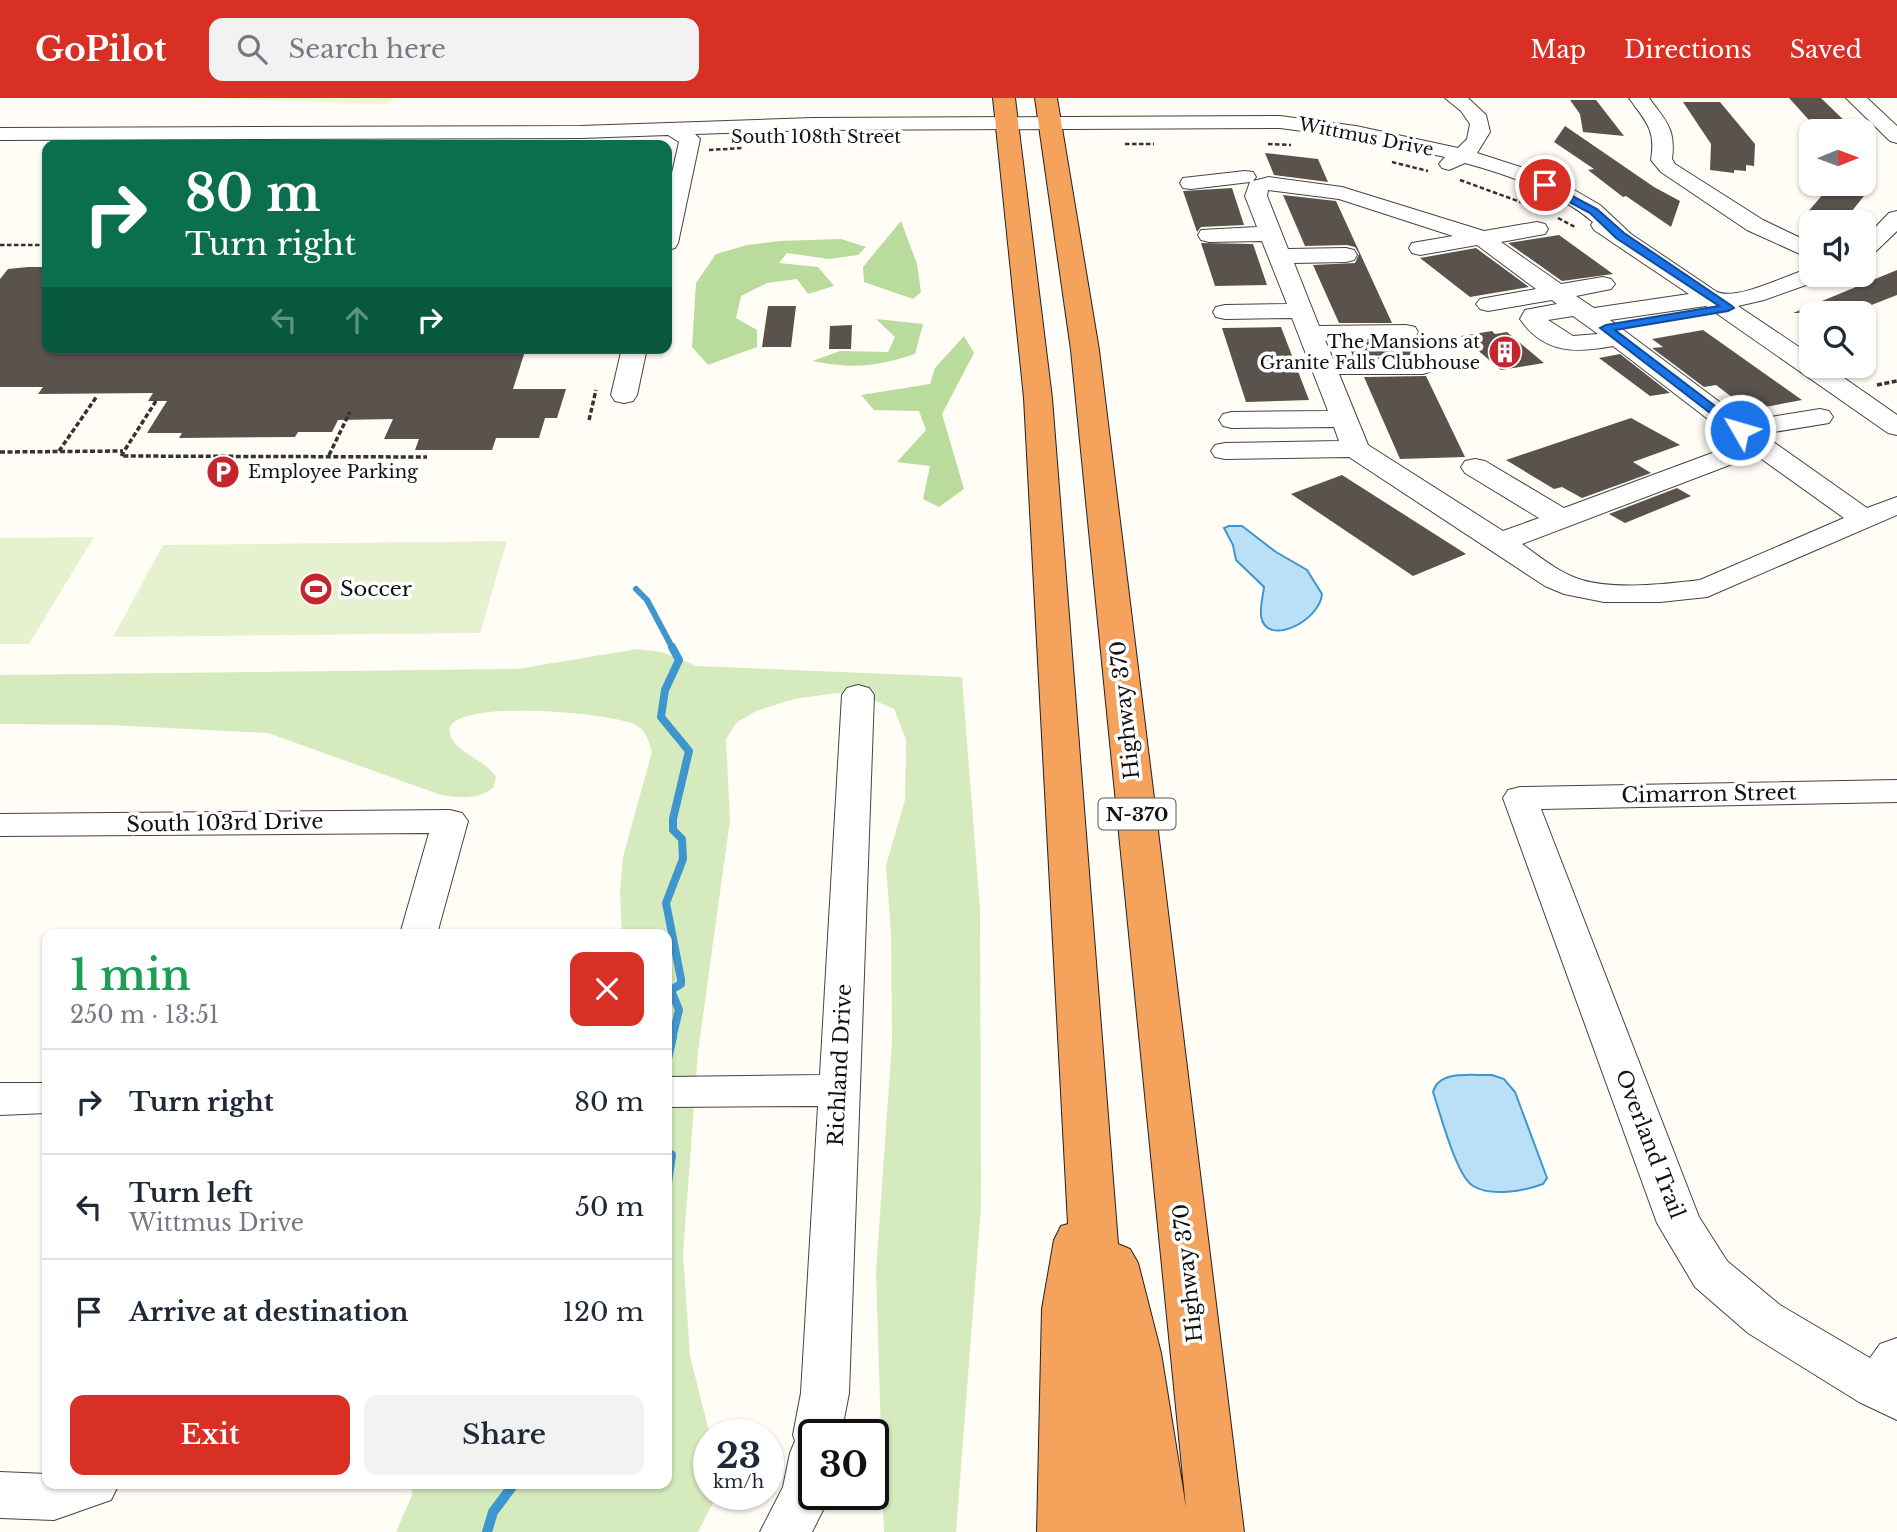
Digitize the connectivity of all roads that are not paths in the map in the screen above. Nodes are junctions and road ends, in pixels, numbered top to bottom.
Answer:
1 (908, 98) edge
2 (1455, 98) edge
3 (1639, 98) edge
4 (1856, 98) edge
5 (1007, 119) edge
6 (1050, 119) edge
7 (909, 128) junction
8 (580, 132) junction
9 (0, 134) edge
10 (1897, 137) edge
11 (339, 140) edge
12 (662, 140) edge
13 (672, 141) edge
14 (683, 142) junction
15 (1255, 158) dead end
16 (1456, 160) junction
17 (1254, 181) junction
18 (1191, 183) dead end
19 (672, 205) edge
20 (1897, 218) edge
21 (1537, 229) dead end
22 (1209, 235) dead end
23 (1480, 237) junction
24 (1876, 241) edge
25 (1276, 245) junction
26 (1799, 246) edge
27 (1420, 248) dead end
28 (1346, 255) dead end
29 (1799, 280) edge
30 (1603, 284) dead end
31 (1556, 292) junction
32 (1226, 303) dead end
33 (1720, 303) junction
34 (1488, 304) dead end
35 (1303, 313) junction
36 (1376, 316) dead end
37 (1598, 323) junction
38 (1406, 332) dead end
39 (634, 354) edge
40 (1799, 358) edge
41 (1423, 366) dead end
42 (1324, 367) junction
43 (1828, 378) edge
44 (624, 395) dead end
45 (1820, 417) dead end
46 (1345, 419) junction
47 (1232, 420) dead end
48 (1897, 427) edge
49 (1749, 438) junction
50 (1356, 449) junction
51 (1225, 452) dead end
52 (1475, 467) dead end
53 (1897, 505) edge
54 (1863, 518) junction
55 (1561, 519) junction
56 (1500, 542) junction
57 (859, 695) dead end
58 (1897, 791) edge
59 (1520, 798) joint
60 (0, 825) edge
61 (420, 929) edge
62 (839, 1090) junction
63 (672, 1091) edge
64 (42, 1098) edge
65 (0, 1099) edge
66 (1089, 1169) junction
67 (1890, 1381) edge
68 (820, 1419) edge
69 (79, 1489) edge
70 (0, 1495) edge
71 (798, 1508) edge
72 (785, 1532) edge
73 (1065, 1532) edge
74 (1112, 1532) edge
75 (1162, 1532) edge
76 (1216, 1532) edge

1 - 7 street
2 - 16 street
3 - 26 street
4 - 10 street
5 - 6 street, Wittmus Drive
5 - 7 street, South 108th Street
5 - 14 street, South 108th Street
5 - 66 highway
6 - 16 street, Wittmus Drive
6 - 76 highway, Highway 370 / N-370
7 - 8 street, South 108th Street
8 - 11 street, South 108th Street
8 - 12 street, South 108th Street
9 - 11 street, South 108th Street
13 - 14 street, South 108th Street
14 - 19 street
15 - 17 street
16 - 33 street, Wittmus Drive
17 - 18 street
17 - 23 street
17 - 25 street
20 - 24 street
21 - 23 street
22 - 25 street
23 - 27 street
23 - 31 street
25 - 28 street
25 - 35 street
29 - 33 street
30 - 31 street
31 - 34 street
31 - 37 street
32 - 35 street
33 - 37 street
33 - 40 street, Wittmus Drive
35 - 36 street
35 - 38 street
35 - 42 street
37 - 49 street
39 - 44 street
41 - 42 street
42 - 46 street
43 - 48 street, Wittmus Drive
45 - 49 street
46 - 47 street
46 - 50 street
49 - 54 street
49 - 55 street
50 - 51 street
50 - 56 street
52 - 55 street
53 - 54 street
54 - 56 street
55 - 56 street
57 - 62 street, Richland Drive
58 - 59 street, Cimarron Street
59 - 67 street, Overland Trail
60 - 61 street, South 103rd Drive
62 - 63 street
62 - 68 street, Richland Drive
64 - 65 street
66 - 73 highway
66 - 74 highway
66 - 75 highway
69 - 70 street
71 - 72 street

